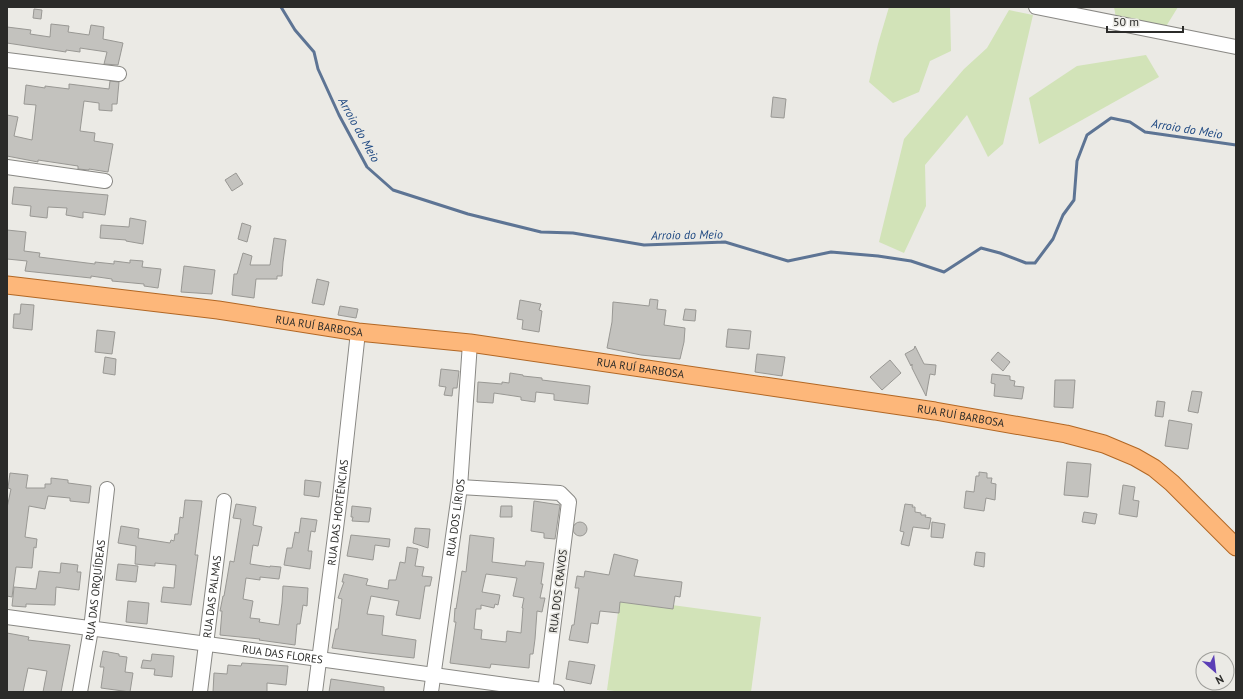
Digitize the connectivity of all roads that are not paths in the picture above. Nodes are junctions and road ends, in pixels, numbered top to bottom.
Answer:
1 (1036, 7) edge
2 (1236, 46) edge
3 (7, 60) edge
4 (119, 74) dead end
5 (7, 167) edge
6 (105, 181) dead end
7 (7, 285) edge
8 (358, 332) junction
9 (470, 343) junction
10 (460, 487) junction
11 (108, 489) dead end
12 (224, 501) dead end
13 (1236, 547) edge
14 (7, 618) edge
15 (91, 629) junction
16 (207, 644) junction
17 (320, 658) junction
18 (433, 674) junction
19 (549, 691) edge
20 (80, 692) edge
21 (200, 692) edge
22 (315, 692) edge
23 (431, 692) edge

1 - 2 street
3 - 4 street
5 - 6 street
7 - 8 main road, RUA RUÍ BARBOSA
8 - 9 main road, RUA RUÍ BARBOSA
8 - 17 street, RUA DAS HORTÊNCIAS
9 - 10 street, RUA DOS LÍRIOS
9 - 13 main road, RUA RUÍ BARBOSA
10 - 18 street, RUA DOS LÍRIOS
10 - 19 street, RUA DOS CRAVOS
11 - 15 street, RUA DAS ORQUÍDEAS
12 - 16 street, RUA DAS PALMAS
14 - 15 street, RUA DAS FLORES
15 - 16 street, RUA DAS FLORES
15 - 20 street, RUA DAS ORQUÍDEAS
16 - 17 street, RUA DAS FLORES
16 - 21 street, RUA DAS PALMAS
17 - 18 street, RUA DAS FLORES
17 - 22 street, RUA DAS HORTÊNCIAS
18 - 19 street, RUA DAS FLORES
18 - 23 street, RUA DOS LÍRIOS

